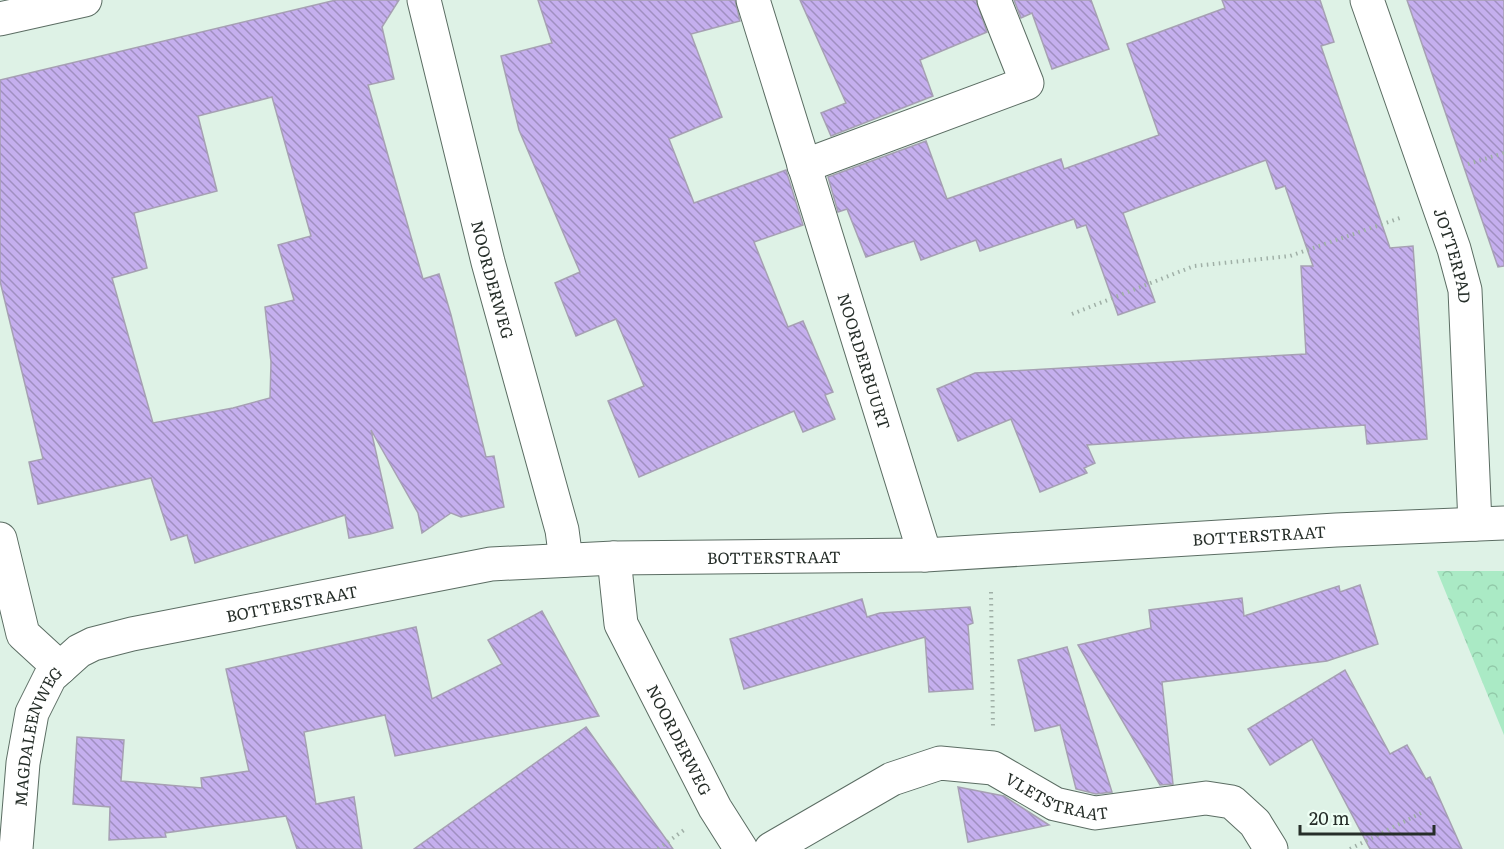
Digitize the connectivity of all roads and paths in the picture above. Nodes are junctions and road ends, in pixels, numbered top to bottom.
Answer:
1 (85, 0) edge
2 (424, 0) edge
3 (753, 0) edge
4 (994, 0) edge
5 (1367, 0) edge
6 (0, 19) edge
7 (804, 166) junction
8 (1438, 205) junction
9 (1072, 314) dead end
10 (1489, 523) edge
11 (0, 539) edge
12 (991, 552) junction
13 (925, 555) junction
14 (614, 558) junction
15 (566, 560) junction
16 (12, 634) edge
17 (60, 668) junction
18 (993, 768) junction
19 (1425, 811) dead end
20 (16, 849) edge
21 (741, 849) edge
22 (771, 849) edge
23 (1271, 849) edge
24 (1350, 849) edge

1 - 6 street
2 - 15 street, NOORDERWEG
3 - 7 street, NOORDERBUURT
4 - 7 street
5 - 8 street, JOTTERPAD
7 - 13 street, NOORDERBUURT
8 - 9 path
8 - 10 street, JOTTERPAD
10 - 12 street, BOTTERSTRAAT
11 - 16 street, MAGDALEENWEG
12 - 13 street, BOTTERSTRAAT
12 - 18 path
13 - 14 street, BOTTERSTRAAT
14 - 15 street, BOTTERSTRAAT
14 - 21 street, NOORDERWEG
15 - 17 street, BOTTERSTRAAT
16 - 17 street, MAGDALEENWEG
17 - 20 street, MAGDALEENWEG
18 - 22 street, VLETSTRAAT
18 - 23 street, VLETSTRAAT
19 - 24 path

